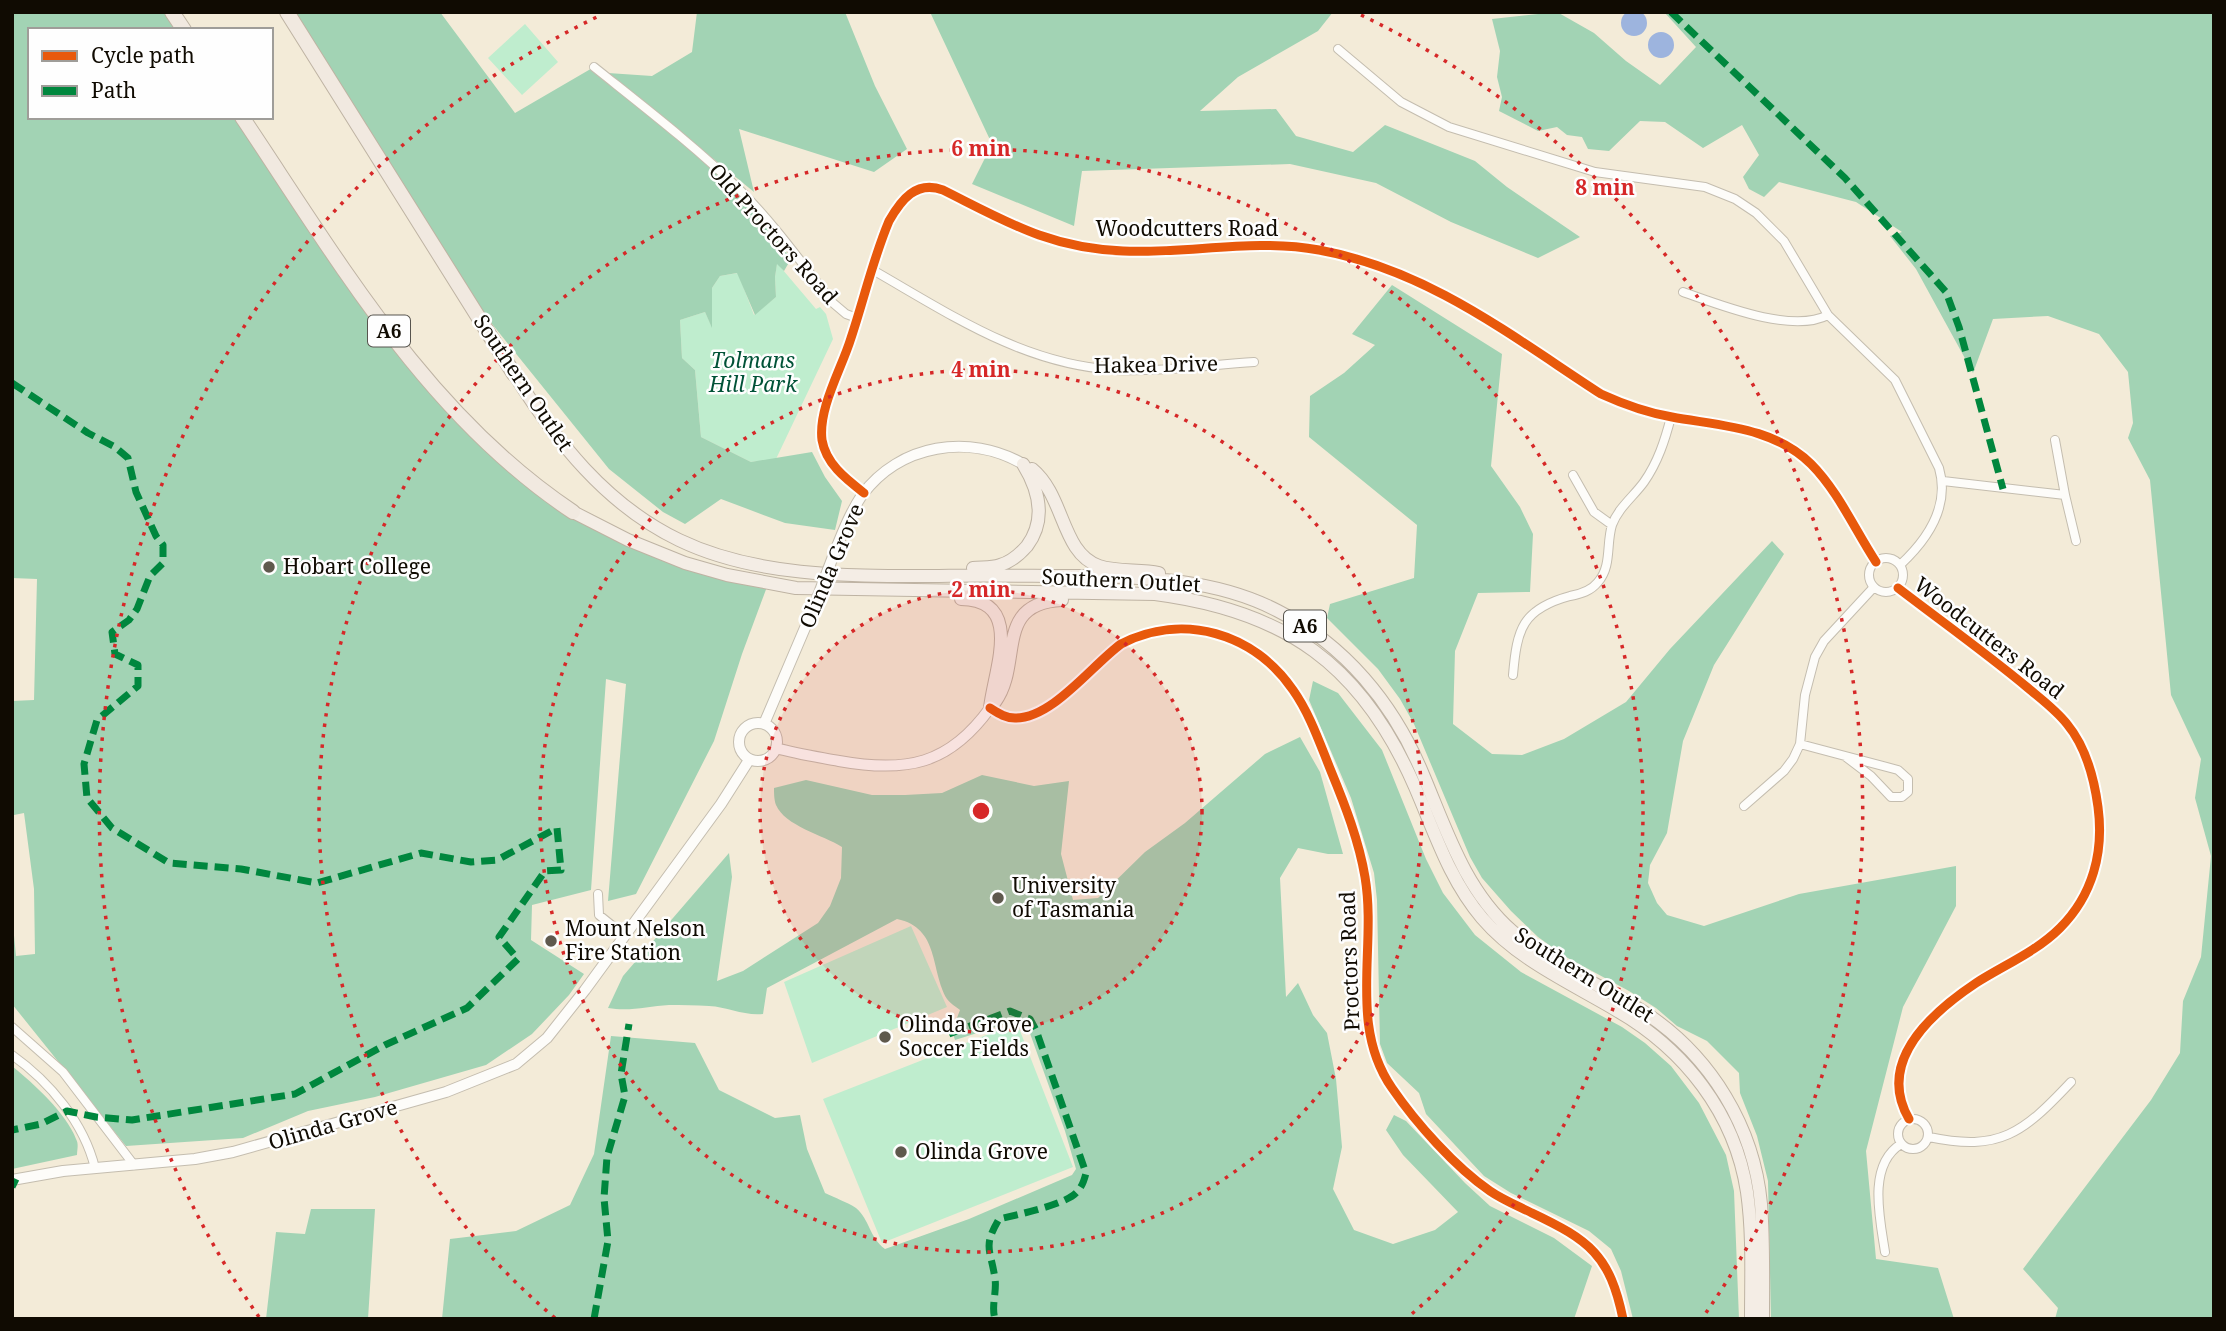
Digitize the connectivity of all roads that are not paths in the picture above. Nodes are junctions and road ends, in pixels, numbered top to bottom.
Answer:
1 (172, 12) edge
2 (287, 12) edge
3 (183, 28) edge
4 (1338, 48) dead end
5 (594, 67) dead end
6 (243, 119) edge
7 (871, 269) junction
8 (1683, 292) dead end
9 (1828, 315) junction
10 (857, 318) junction
11 (1254, 362) dead end
12 (513, 374) junction
13 (1671, 417) junction
14 (2055, 440) dead end
15 (1023, 464) junction
16 (1573, 475) dead end
17 (1943, 481) junction
18 (864, 492) junction
19 (2064, 495) junction
20 (573, 512) joint
21 (1612, 525) junction
22 (2076, 541) dead end
23 (1876, 562) junction
24 (1900, 565) junction
25 (727, 575) junction
26 (1197, 583) junction
27 (1874, 587) junction
28 (1898, 587) junction
29 (1206, 603) junction
30 (1513, 675) dead end
31 (990, 708) junction
32 (764, 724) junction
33 (1800, 744) junction
34 (776, 748) junction
35 (1846, 757) junction
36 (748, 760) junction
37 (1744, 806) dead end
38 (598, 894) dead end
39 (625, 936) junction
40 (12, 1027) edge
41 (12, 1055) edge
42 (2071, 1082) dead end
43 (1909, 1119) junction
44 (1929, 1137) junction
45 (1901, 1144) junction
46 (134, 1165) junction
47 (95, 1168) junction
48 (12, 1180) edge
49 (1885, 1252) dead end
50 (1623, 1319) edge
51 (1751, 1319) edge
52 (1763, 1319) edge

1 - 3 highway
2 - 12 highway, Southern Outlet / A6
4 - 9 street
5 - 10 street, Old Proctors Road
6 - 20 highway, Southern Outlet / A6
7 - 10 street, Woodcutters Road
7 - 11 street, Hakea Drive
7 - 13 street, Woodcutters Road
8 - 9 street
9 - 17 street
10 - 18 street, Woodcutters Road
12 - 15 highway
12 - 26 highway, Southern Outlet / A6
13 - 21 street
13 - 23 street, Woodcutters Road
14 - 19 street
15 - 18 main road, Olinda Grove
15 - 26 highway
16 - 21 street
17 - 19 street
17 - 24 street
18 - 32 main road, Olinda Grove, bridge
19 - 22 street
20 - 25 highway, Southern Outlet / A6
21 - 30 street
23 - 24 street
23 - 27 street
24 - 28 street
25 - 29 highway, Southern Outlet / A6
25 - 31 highway
26 - 52 highway, Southern Outlet / A6
27 - 28 street
27 - 33 street
28 - 43 street, Woodcutters Road
29 - 31 highway
29 - 51 highway, Southern Outlet / A6
31 - 34 main road
31 - 50 street, Proctors Road
32 - 34 main road
32 - 36 main road
33 - 35 street
33 - 37 street
34 - 36 main road
35 - 35 street
36 - 39 main road, Olinda Grove
38 - 39 street
39 - 46 main road, Olinda Grove
40 - 46 street
41 - 47 street
42 - 44 street
43 - 44 street
43 - 45 street
44 - 45 street
45 - 49 street
46 - 47 main road, Olinda Grove
47 - 48 main road, Olinda Grove

